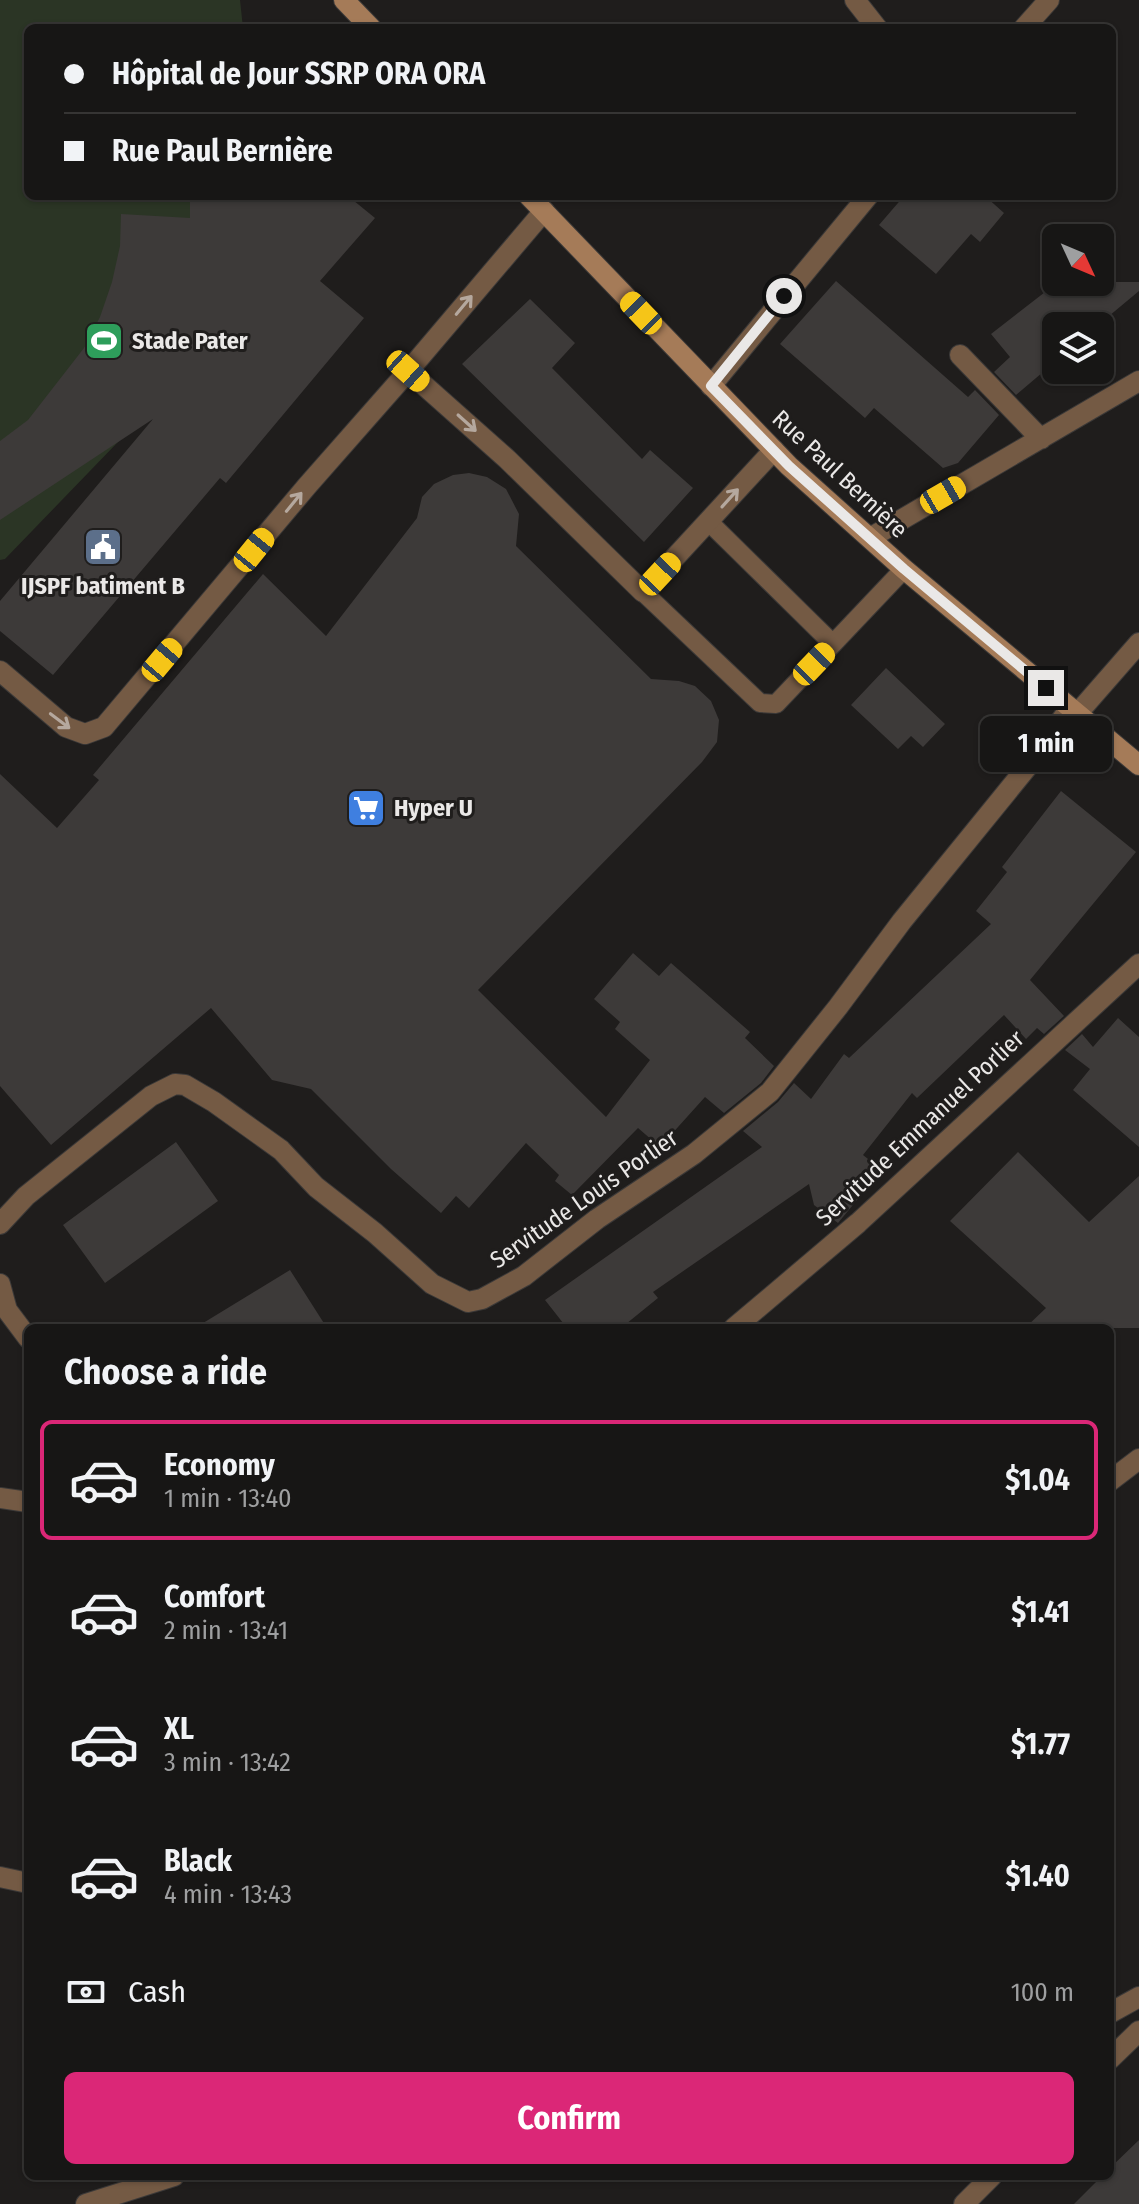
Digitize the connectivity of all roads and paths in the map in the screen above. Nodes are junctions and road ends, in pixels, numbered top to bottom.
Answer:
1 (344, 0) edge
2 (855, 0) edge
3 (1049, 0) edge
4 (367, 24) edge
5 (874, 24) edge
6 (1028, 24) edge
7 (865, 200) edge
8 (536, 204) edge
9 (960, 355) dead end
10 (408, 371) junction
11 (1139, 381) edge
12 (711, 386) junction
13 (1041, 439) junction
14 (774, 450) junction
15 (709, 522) junction
16 (870, 538) junction
17 (904, 569) junction
18 (643, 592) junction
19 (1139, 643) edge
20 (833, 644) junction
21 (0, 671) edge
22 (1073, 711) junction
23 (1139, 765) edge
24 (1139, 964) edge
25 (0, 1224) edge
26 (0, 1284) edge
27 (739, 1324) edge
28 (24, 1333) edge
29 (1139, 1459) edge
30 (1114, 1478) edge
31 (0, 1498) edge
32 (24, 1501) edge
33 (0, 1877) edge
34 (24, 1882) edge
35 (1139, 1997) edge
36 (1114, 2011) edge
37 (1139, 2031) edge
38 (1114, 2055) edge
39 (161, 2180) edge
40 (988, 2180) edge
41 (86, 2204) edge
42 (964, 2204) edge

1 - 4 main road
2 - 5 street
3 - 6 street
7 - 12 street
10 -> 8 street
8 - 12 main road, Rue Paul Bernière
9 - 13 street
10 -> 18 street
21 -> 10 street
11 - 13 street
12 - 14 main road, Rue Paul Bernière
13 - 16 street
15 -> 14 street
14 - 16 main road, Rue Paul Bernière
15 - 18 street
15 - 20 lane
16 - 17 main road, Rue Paul Bernière
17 - 20 lane
17 - 22 main road, Rue Paul Bernière
18 - 20 lane
19 - 22 street
22 - 23 main road, Rue Paul Bernière
22 - 25 street, Servitude Louis Porlier
24 - 27 street, Servitude Emmanuel Porlier
26 - 28 street
29 - 30 street
31 - 32 street
33 - 34 street
35 - 36 street
37 - 38 street
39 - 41 street
40 - 42 street

